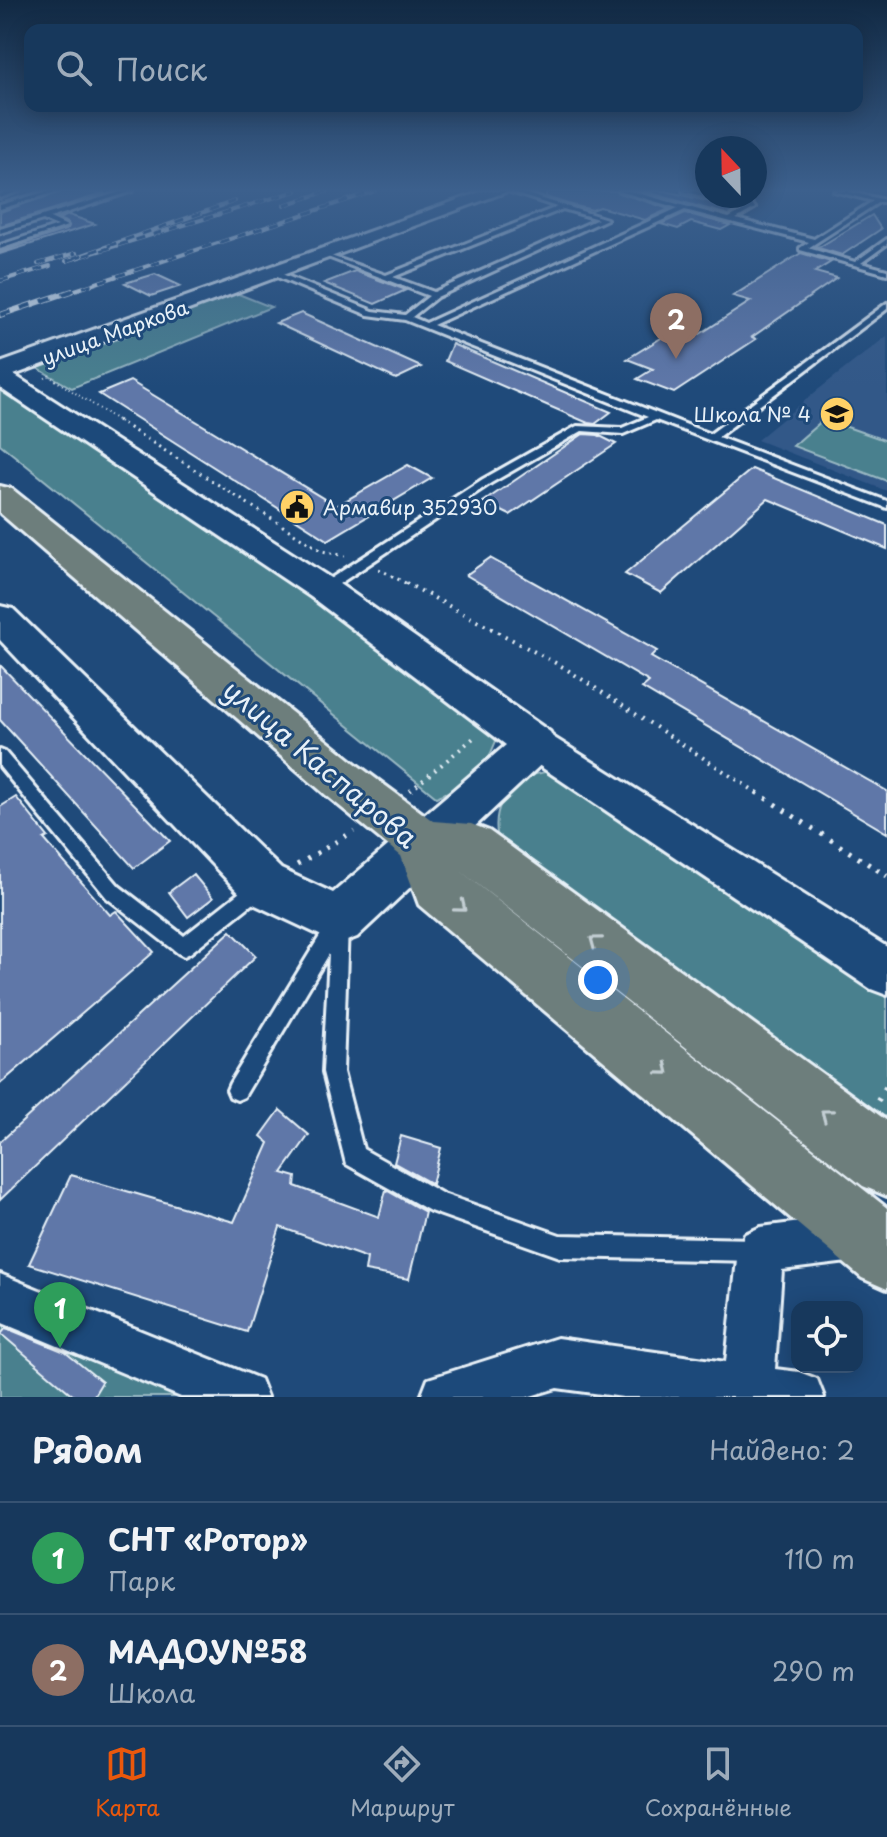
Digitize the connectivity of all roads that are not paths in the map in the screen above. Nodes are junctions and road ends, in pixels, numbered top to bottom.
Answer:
1 (311, 256) edge
2 (329, 256) edge
3 (439, 256) edge
4 (521, 256) edge
5 (578, 256) edge
6 (828, 256) edge
7 (867, 256) edge
8 (856, 264) junction
9 (267, 272) junction
10 (887, 272) edge
11 (387, 277) junction
12 (434, 295) junction
13 (887, 305) edge
14 (407, 318) junction
15 (427, 325) junction
16 (4, 376) edge
17 (656, 417) junction
18 (711, 438) junction
19 (0, 496) edge
20 (887, 505) edge
21 (323, 589) junction
22 (0, 618) edge
23 (535, 744) junction
24 (0, 756) edge
25 (447, 845) junction
26 (264, 885) junction
27 (339, 920) junction
28 (887, 973) edge
29 (237, 1090) dead end
30 (887, 1162) edge
31 (877, 1245) edge
32 (761, 1250) junction
33 (0, 1298) edge
34 (749, 1394) edge
35 (242, 1397) edge
36 (446, 1397) edge
37 (799, 1397) edge

1 - 9 main road, улица Маркова
2 - 11 lane
3 - 11 lane
4 - 12 lane
5 - 15 lane
6 - 8 lane
7 - 8 lane
8 - 10 lane
9 - 14 lane
9 - 16 main road, улица Маркова
11 - 12 lane
12 - 14 lane
13 - 18 lane
14 - 15 lane
15 - 17 lane
16 - 21 main road
17 - 18 lane
17 - 21 lane
18 - 20 lane
19 - 25 main road, улица Каспарова
21 - 23 main road
22 - 26 main road
23 - 25 main road
23 - 28 street
24 - 26 lane
25 - 27 main road
30 -> 25 main road, улица Каспарова
25 -> 31 main road, улица Каспарова
26 - 27 main road
27 - 29 lane
27 - 32 lane
31 - 32 street
32 - 34 street
33 - 35 street
34 - 36 street
34 - 37 street

